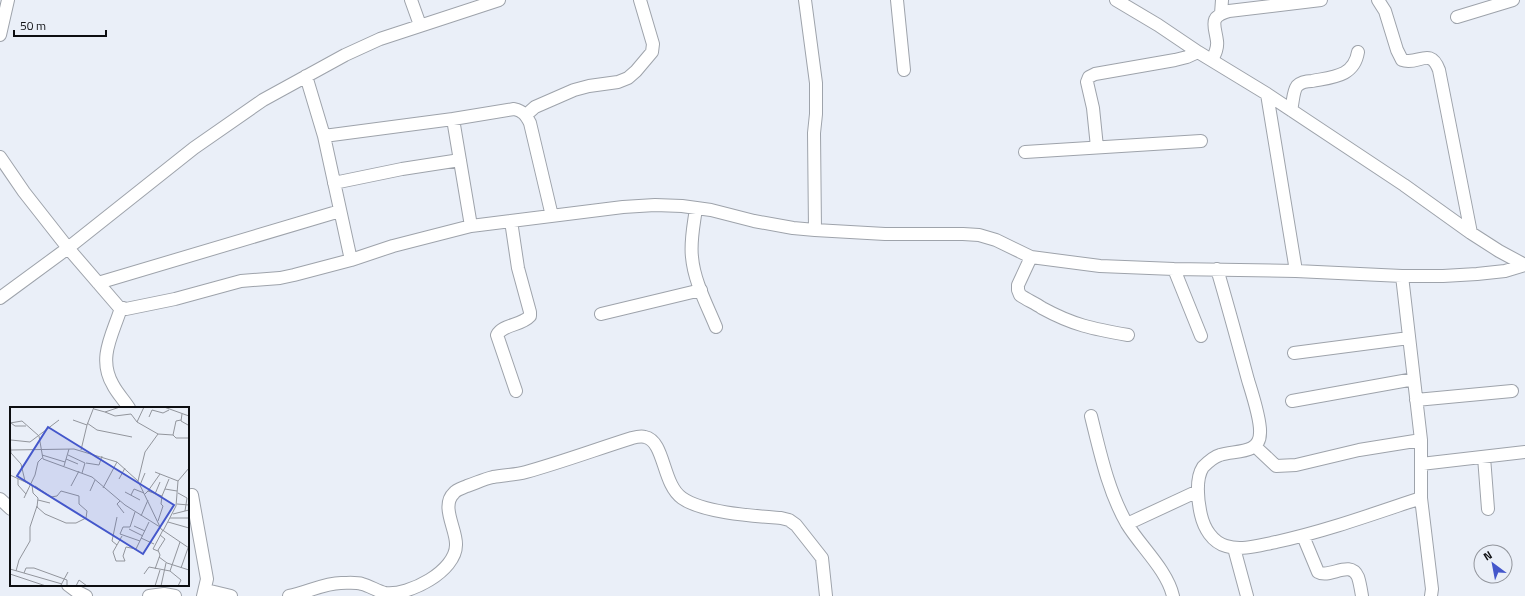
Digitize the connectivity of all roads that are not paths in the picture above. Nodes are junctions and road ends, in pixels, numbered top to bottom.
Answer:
1 (8, 0) edge
2 (411, 0) edge
3 (499, 0) edge
4 (640, 0) edge
5 (805, 0) edge
6 (897, 0) edge
7 (1222, 0) edge
8 (1321, 0) edge
9 (1378, 0) edge
10 (1513, 0) edge
11 (1121, 1) edge
12 (1299, 2) edge
13 (1220, 14) junction
14 (1457, 17) dead end
15 (420, 25) junction
16 (0, 35) edge
17 (1198, 52) junction
18 (1358, 52) dead end
19 (1212, 60) junction
20 (904, 70) dead end
21 (306, 76) junction
22 (1267, 94) junction
23 (1291, 110) junction
24 (526, 115) junction
25 (453, 119) junction
26 (324, 136) junction
27 (1201, 141) dead end
28 (1097, 147) junction
29 (1025, 152) dead end
30 (0, 157) edge
31 (460, 160) junction
32 (334, 183) junction
33 (696, 208) junction
34 (340, 211) junction
35 (552, 216) junction
36 (511, 221) junction
37 (471, 226) junction
38 (815, 230) junction
39 (1470, 233) junction
40 (68, 248) junction
41 (1031, 258) junction
42 (351, 260) junction
43 (1525, 265) edge
44 (1174, 269) junction
45 (1217, 269) junction
46 (1296, 271) junction
47 (1402, 276) junction
48 (98, 284) junction
49 (701, 290) junction
50 (0, 298) edge
51 (121, 308) junction
52 (601, 314) dead end
53 (716, 327) dead end
54 (1128, 335) dead end
55 (1200, 336) dead end
56 (1409, 338) junction
57 (1294, 353) dead end
58 (1414, 379) junction
59 (516, 391) dead end
60 (1512, 392) dead end
61 (1416, 400) junction
62 (1292, 401) dead end
63 (129, 407) edge
64 (1091, 416) dead end
65 (1420, 440) junction
66 (1259, 450) dead end
67 (1525, 452) edge
68 (1484, 457) junction
69 (1421, 464) junction
70 (1198, 491) junction
71 (192, 495) dead end
72 (1421, 498) junction
73 (0, 499) edge
74 (10, 508) edge
75 (1488, 509) dead end
76 (1127, 524) junction
77 (1303, 536) junction
78 (1234, 548) junction
79 (69, 586) edge
80 (166, 593) edge
81 (205, 593) edge
82 (86, 596) edge
83 (149, 596) edge
84 (231, 596) edge
85 (289, 596) edge
86 (826, 596) edge
87 (1173, 596) edge
88 (1246, 596) edge
89 (1362, 596) edge
90 (1431, 596) edge

1 - 16 street
2 - 15 street
3 - 15 street
4 - 24 street
5 - 38 street
6 - 20 street
7 - 13 street
8 - 12 street
9 - 39 street
10 - 14 street
11 - 17 street
12 - 13 street
13 - 19 street
15 - 21 street
17 - 19 street
17 - 28 street
18 - 23 street
19 - 22 street
21 - 26 street
21 - 40 street
22 - 23 street
22 - 46 street
23 - 39 street
24 - 25 street
24 - 35 street
25 - 26 street
25 - 31 street
26 - 32 street
27 - 28 street
28 - 29 street
30 - 40 street
31 - 32 street
31 - 37 street
32 - 34 street
33 - 35 street
33 - 38 street
33 - 49 street
34 - 42 street
34 - 48 street
35 - 36 street
36 - 37 street
36 - 59 street
37 - 42 street
38 - 41 street
39 - 43 street
40 - 48 street
40 - 50 street
41 - 44 street
41 - 54 street
42 - 51 street
43 - 47 street
44 - 45 street
44 - 55 street
45 - 46 street
45 - 70 street
46 - 47 street
47 - 56 street
48 - 51 street
49 - 52 street
49 - 53 street
51 - 63 street
56 - 57 street
56 - 58 street
58 - 61 street
58 - 62 street
60 - 61 street
61 - 65 street
64 - 76 street
65 - 66 street
65 - 69 street
67 - 68 street
68 - 69 street
68 - 75 street
69 - 72 street
70 - 76 street
70 - 78 street
71 - 81 street
72 - 77 street
72 - 90 street
73 - 74 street
76 - 87 street
77 - 78 street
77 - 89 street
78 - 88 street
79 - 82 street
80 - 83 street
81 - 84 street
85 - 86 street

